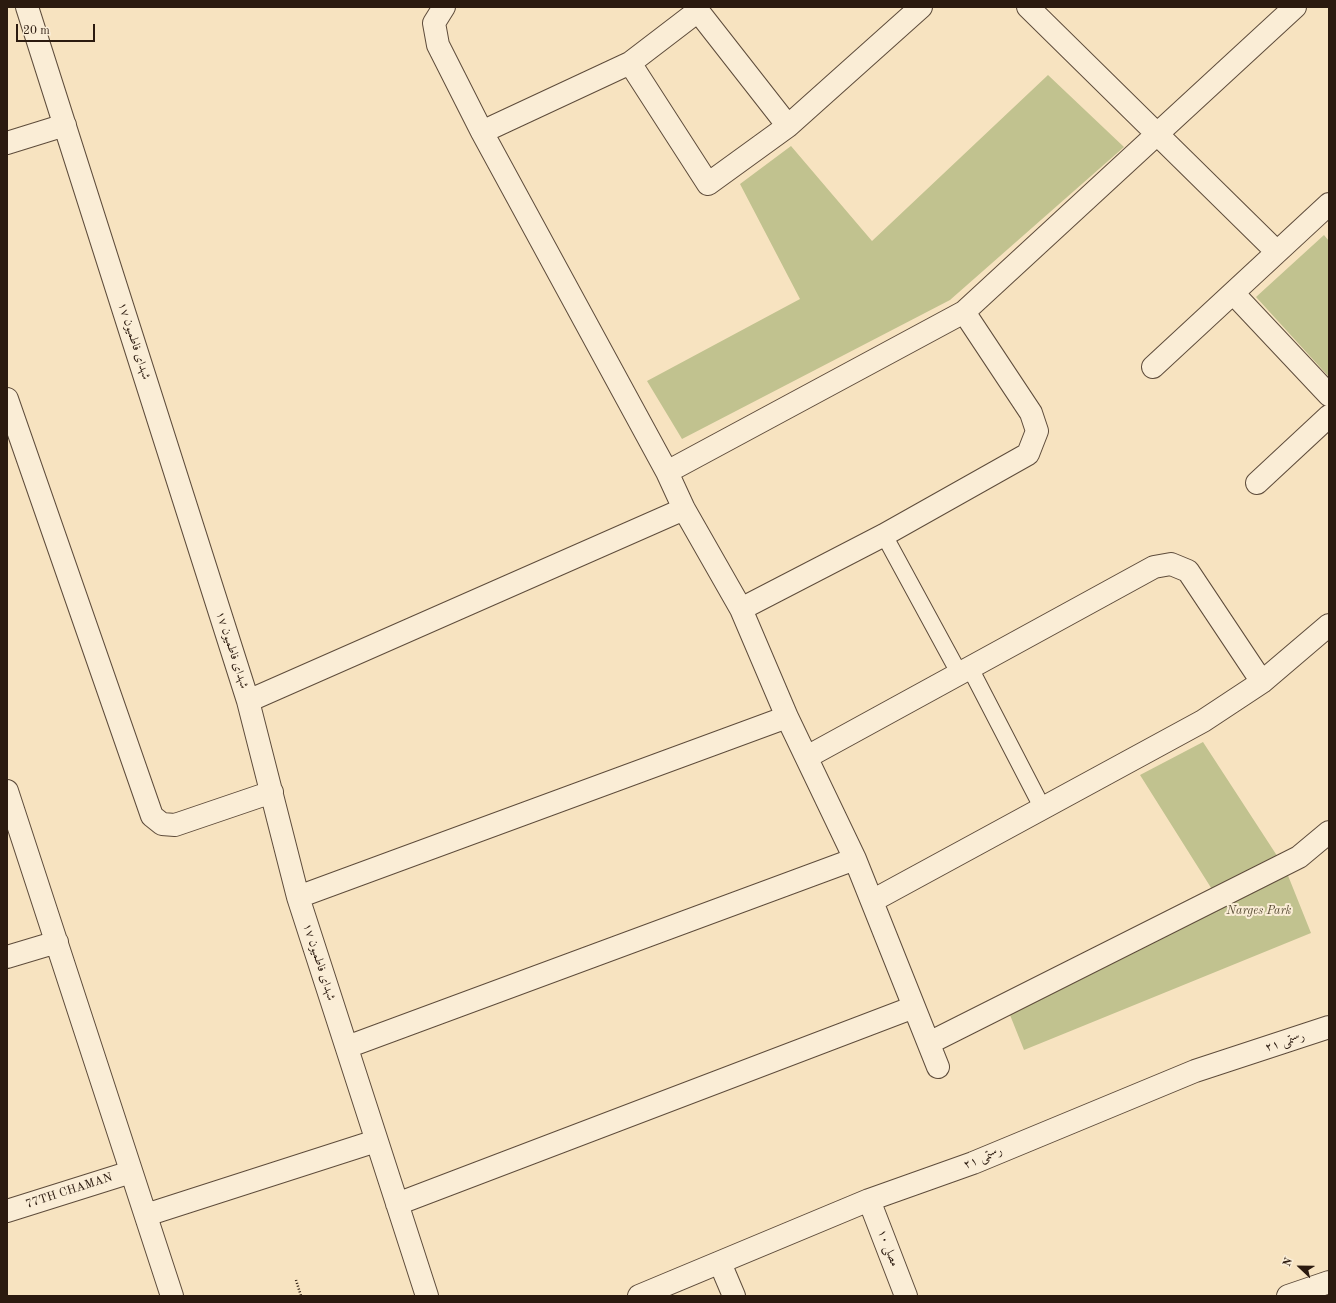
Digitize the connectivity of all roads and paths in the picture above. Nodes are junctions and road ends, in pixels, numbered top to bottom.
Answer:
1 (27, 7) edge
2 (444, 7) edge
3 (921, 7) edge
4 (1028, 7) edge
5 (1295, 7) edge
6 (630, 63) junction
7 (65, 124) junction
8 (788, 126) junction
9 (482, 132) junction
10 (1157, 134) junction
11 (7, 143) edge
12 (1325, 215) edge
13 (1277, 252) junction
14 (1233, 293) junction
15 (964, 312) junction
16 (1154, 367) dead end
17 (1329, 395) edge
18 (7, 400) edge
19 (1329, 416) edge
20 (667, 472) junction
21 (1257, 483) dead end
22 (684, 509) junction
23 (884, 535) junction
24 (741, 609) junction
25 (1329, 625) edge
26 (965, 671) junction
27 (1262, 682) junction
28 (248, 701) junction
29 (787, 717) junction
30 (807, 757) junction
31 (7, 791) edge
32 (272, 792) junction
33 (1042, 809) junction
34 (1329, 832) edge
35 (855, 859) junction
36 (298, 898) junction
37 (872, 901) junction
38 (57, 942) junction
39 (7, 957) edge
40 (914, 1006) junction
41 (1329, 1028) edge
42 (929, 1043) junction
43 (347, 1047) junction
44 (938, 1067) dead end
45 (376, 1141) junction
46 (131, 1172) junction
47 (869, 1200) junction
48 (397, 1204) junction
49 (7, 1211) edge
50 (146, 1215) junction
51 (720, 1263) junction
52 (296, 1280) dead end
53 (1329, 1282) edge
54 (172, 1296) edge
55 (301, 1296) edge
56 (426, 1296) edge
57 (639, 1296) edge
58 (734, 1296) edge
59 (906, 1296) edge
60 (1288, 1296) edge

1 - 7 street, شهدای فاطمیون ۱۷
2 - 9 street
3 - 8 street
4 - 10 street
5 - 10 street
6 - 8 street
6 - 8 street
6 - 9 street
7 - 11 street
7 - 28 street, شهدای فاطمیون ۱۷
9 - 20 street
10 - 13 street
10 - 15 street
12 - 13 street
13 - 14 street
14 - 16 street
14 - 17 street
15 - 20 street
15 - 23 street
18 - 32 street
19 - 21 street
20 - 22 street
22 - 24 street
22 - 28 street
23 - 24 street
23 - 26 lane
24 - 29 street
25 - 27 street
26 - 27 street
26 - 30 street
26 - 33 lane
27 - 33 street
28 - 32 street, شهدای فاطمیون ۱۷
29 - 30 street
29 - 36 street
30 - 35 street
31 - 38 street
32 - 36 street, شهدای فاطمیون ۱۷
33 - 37 street
34 - 42 street
35 - 37 street
35 - 43 street
36 - 43 street, شهدای فاطمیون ۱۷
37 - 40 street
38 - 39 street
38 - 46 street
40 - 42 street
40 - 48 street
41 - 47 street, رستمی ۲۱
42 - 44 street
43 - 45 street, شهدای فاطمیون ۱۷
45 - 48 street, شهدای فاطمیون ۱۷
45 - 50 street
46 - 49 street, 77TH CHAMAN
46 - 50 street
47 - 51 street, رستمی ۲۱
47 - 59 street, مصلی ۱۰
48 - 56 street, شهدای فاطمیون ۱۷
50 - 54 street
51 - 57 street, رستمی ۲۱
51 - 58 street
52 - 55 path
53 - 60 street

